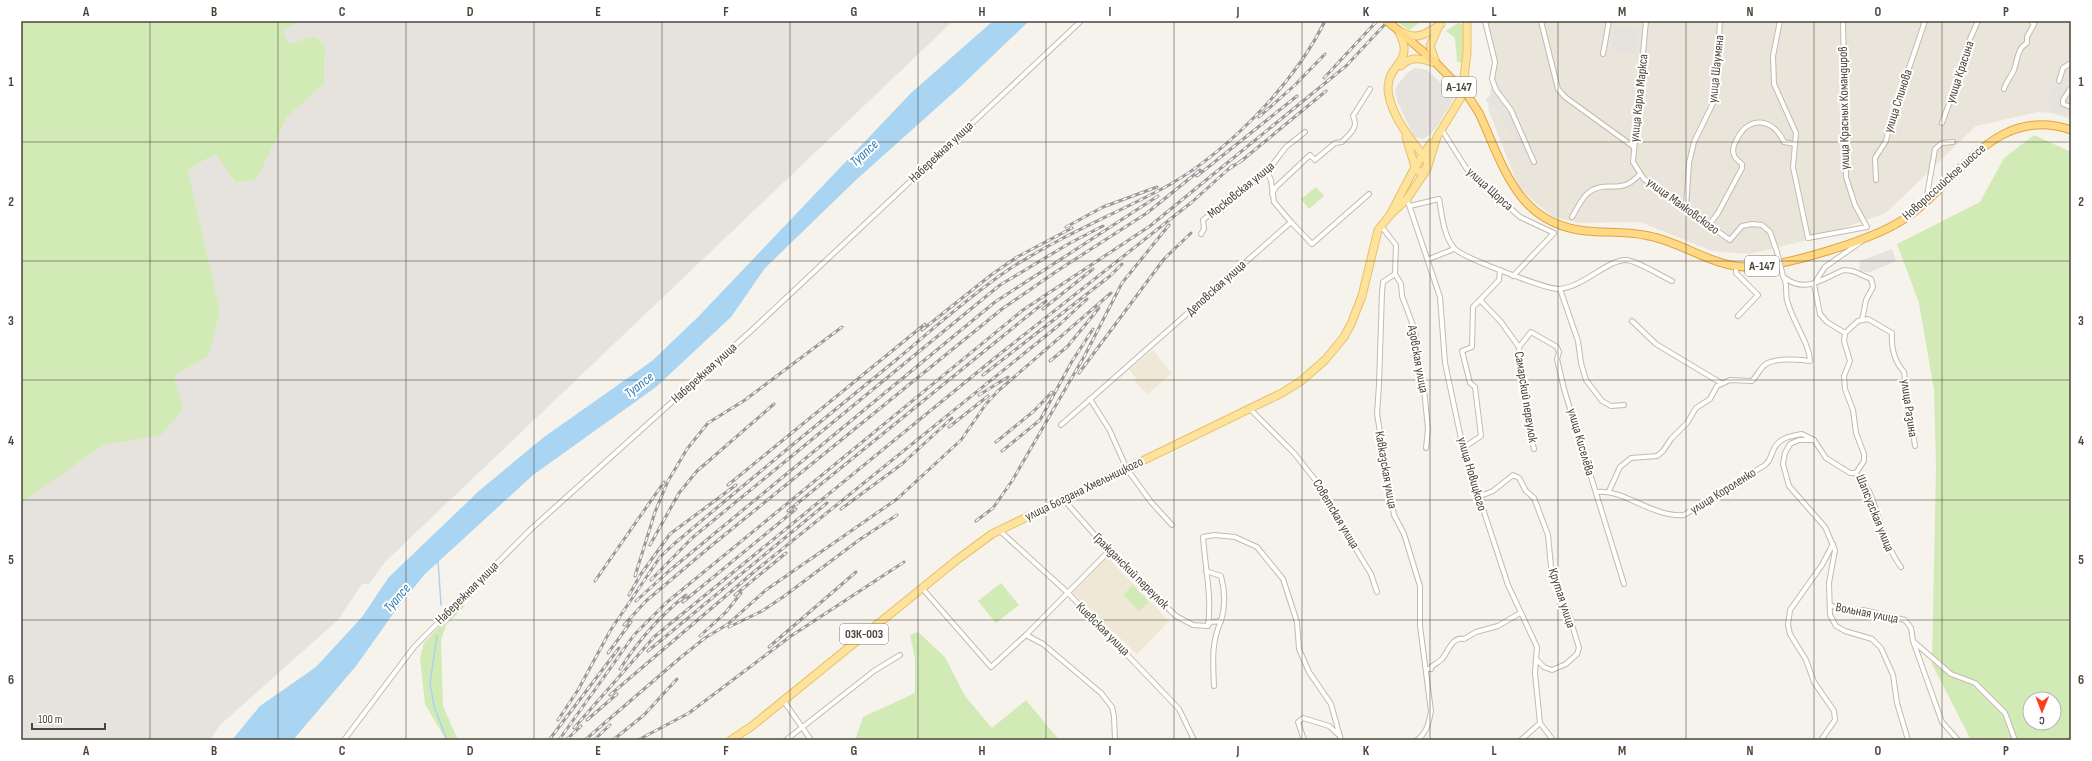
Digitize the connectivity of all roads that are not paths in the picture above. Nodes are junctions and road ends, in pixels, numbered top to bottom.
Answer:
1 (1081, 21) edge
2 (1387, 21) edge
3 (1485, 21) edge
4 (1541, 21) edge
5 (1609, 21) edge
6 (1646, 21) edge
7 (1720, 21) edge
8 (1780, 21) edge
9 (1843, 21) edge
10 (1925, 21) edge
11 (1978, 21) edge
12 (1442, 22) edge
13 (2032, 22) edge
14 (1468, 24) edge
15 (1398, 30) junction
16 (1603, 54) dead end
17 (2071, 62) edge
18 (1436, 63) junction
19 (1393, 73) junction
20 (2059, 81) dead end
21 (1370, 89) dead end
22 (2004, 89) dead end
23 (2070, 89) edge
24 (2071, 107) edge
25 (1942, 123) dead end
26 (1404, 129) junction
27 (1441, 129) junction
28 (2071, 130) edge
29 (1305, 132) dead end
30 (1437, 137) junction
31 (1953, 142) dead end
32 (1431, 143) junction
33 (1795, 144) junction
34 (1634, 147) junction
35 (1423, 155) junction
36 (1534, 162) dead end
37 (1415, 167) junction
38 (1427, 169) junction
39 (1267, 172) junction
40 (1640, 174) junction
41 (1876, 180) dead end
42 (1272, 194) junction
43 (1369, 194) dead end
44 (1407, 199) junction
45 (1926, 202) junction
46 (1410, 206) junction
47 (1686, 207) junction
48 (1390, 215) junction
49 (1572, 217) dead end
50 (1291, 222) junction
51 (1709, 225) junction
52 (1381, 226) junction
53 (1201, 234) dead end
54 (1867, 237) junction
55 (1454, 249) junction
56 (1429, 259) junction
57 (1736, 266) junction
58 (1500, 270) junction
59 (1395, 274) junction
60 (1513, 276) junction
61 (1784, 277) junction
62 (1672, 281) dead end
63 (1814, 284) junction
64 (1560, 289) junction
65 (1480, 300) junction
66 (1738, 316) dead end
67 (1862, 320) junction
68 (1632, 321) dead end
69 (1845, 333) junction
70 (1519, 347) junction
71 (1721, 383) junction
72 (1090, 399) junction
73 (1624, 405) dead end
74 (1250, 409) junction
75 (1061, 425) dead end
76 (1814, 440) junction
77 (1915, 446) dead end
78 (1426, 448) dead end
79 (1463, 448) junction
80 (1534, 450) dead end
81 (1127, 468) junction
82 (1856, 473) junction
83 (1609, 491) junction
84 (1476, 492) junction
85 (1597, 492) junction
86 (1064, 500) junction
87 (1172, 525) dead end
88 (999, 530) junction
89 (1833, 543) junction
90 (1109, 551) junction
91 (1901, 567) dead end
92 (1206, 571) junction
93 (1624, 584) dead end
94 (922, 588) junction
95 (1377, 592) dead end
96 (1068, 593) junction
97 (1830, 605) junction
98 (1520, 613) junction
99 (1221, 621) junction
100 (1208, 626) junction
101 (1026, 635) junction
102 (1913, 641) junction
103 (900, 655) dead end
104 (1536, 659) junction
105 (1426, 668) junction
106 (1214, 686) dead end
107 (783, 700) junction
108 (1540, 723) junction
109 (804, 728) junction
110 (1341, 738) edge
111 (344, 740) edge
112 (731, 740) edge
113 (786, 740) edge
114 (811, 740) edge
115 (1115, 740) edge
116 (1194, 740) edge
117 (1304, 740) edge
118 (1417, 740) edge
119 (1520, 740) edge
120 (1553, 740) edge
121 (1821, 740) edge
122 (1908, 740) edge
123 (1958, 740) edge
124 (2015, 740) edge

1 - 111 street, Набережная улица
2 - 15 highway, А-147, bridge
3 - 36 street
4 - 34 street
5 - 16 street
6 - 34 street, улица Карла Маркса
7 - 47 street, улица Шаумяна
8 - 33 street
9 - 33 street, улица Красных Командиров
10 - 41 street, улица Спинова
11 - 25 street, улица Красина
12 - 15 main road, А-147
12 - 18 main road, А-147
13 - 22 street
14 - 27 main road
15 - 18 highway, А-147
15 - 19 main road
17 - 20 street
18 - 19 main road, А-147
18 - 57 highway, Новороссийское шоссе / А-147, bridge
19 - 26 main road
21 - 42 street, Московская улица
23 - 24 street
26 - 32 main road
26 - 35 main road
26 - 37 main road
27 - 30 main road
27 - 60 street, улица Щорса
28 - 45 highway, Новороссийское шоссе / А-147
29 - 39 street, Московская улица
30 - 32 main road
30 - 38 main road
31 - 45 street
32 - 35 main road
33 - 51 street
34 - 40 street, улица Карла Маркса
35 - 37 main road
35 - 38 main road
37 - 38 main road
37 - 48 main road
38 - 44 main road
39 - 42 street
39 - 53 street, Московская улица
40 - 47 street, улица Маяковского
40 - 49 street
42 - 50 street
43 - 50 street
44 - 46 street, улица Новицкого
44 - 48 main road
45 - 54 highway, Новороссийское шоссе / А-147
46 - 55 street
46 - 56 street, улица Новицкого
47 - 51 street, улица Маяковского
48 - 52 main road, улица Богдана Хмельницкого
50 - 72 street, Деповская улица
51 - 61 street, улица Маяковского, bridge
52 - 59 street
52 - 74 main road, улица Богдана Хмельницкого
54 - 57 highway, Новороссийское шоссе / А-147
54 - 63 street
55 - 56 street
55 - 58 street
56 - 79 street, улица Новицкого
57 - 66 street
58 - 60 street
58 - 65 street
59 - 78 street, Азовская улица
59 - 105 street, Кавказская улица
60 - 64 street
61 - 63 street
61 - 71 street, улица Маяковского
62 - 64 street
63 - 67 street
63 - 69 street
64 - 73 street
65 - 70 street, Самарский переулок
65 - 79 street
67 - 69 street
67 - 77 street, улица Разина
68 - 71 street
69 - 82 street, Шапсугская улица
70 - 80 street, Самарский переулок
70 - 85 street, улица Киселёва
71 - 83 street
72 - 75 street, Деповская улица
72 - 81 street
74 - 81 main road, улица Богдана Хмельницкого
74 - 95 street, Советская улица
76 - 82 street
76 - 83 street, улица Короленко
76 - 89 street
79 - 84 street, улица Новицкого
81 - 86 main road, улица Богдана Хмельницкого
81 - 87 street
82 - 91 street, Шапсугская улица
83 - 85 street, улица Короленко
84 - 98 street, улица Новицкого
84 - 104 street, Крутая улица
85 - 93 street, улица Киселёва
86 - 88 main road, улица Богдана Хмельницкого
86 - 90 street, Гражданский переулок
88 - 94 main road, улица Богдана Хмельницкого / 03К-003
88 - 96 street, Киевская улица
89 - 97 street
89 - 121 street
90 - 96 street
90 - 100 street, Гражданский переулок
92 - 99 street
92 - 100 street
92 - 110 street
94 - 101 street
94 - 107 main road, улица Богдана Хмельницкого / 03К-003
96 - 101 street
96 - 116 street, Киевская улица
97 - 102 street, Вольная улица
97 - 122 street, Вольная улица
98 - 104 street, улица Новицкого
98 - 105 street
99 - 100 street
99 - 106 street
101 - 115 street
102 - 123 street, Вольная улица
102 - 124 street
103 - 109 street
104 - 108 street, улица Новицкого
105 - 118 street, Кавказская улица
107 - 109 street
107 - 112 main road, улица Богдана Хмельницкого / 03К-003
108 - 119 street
108 - 120 street
109 - 113 street
109 - 114 street
110 - 117 street

